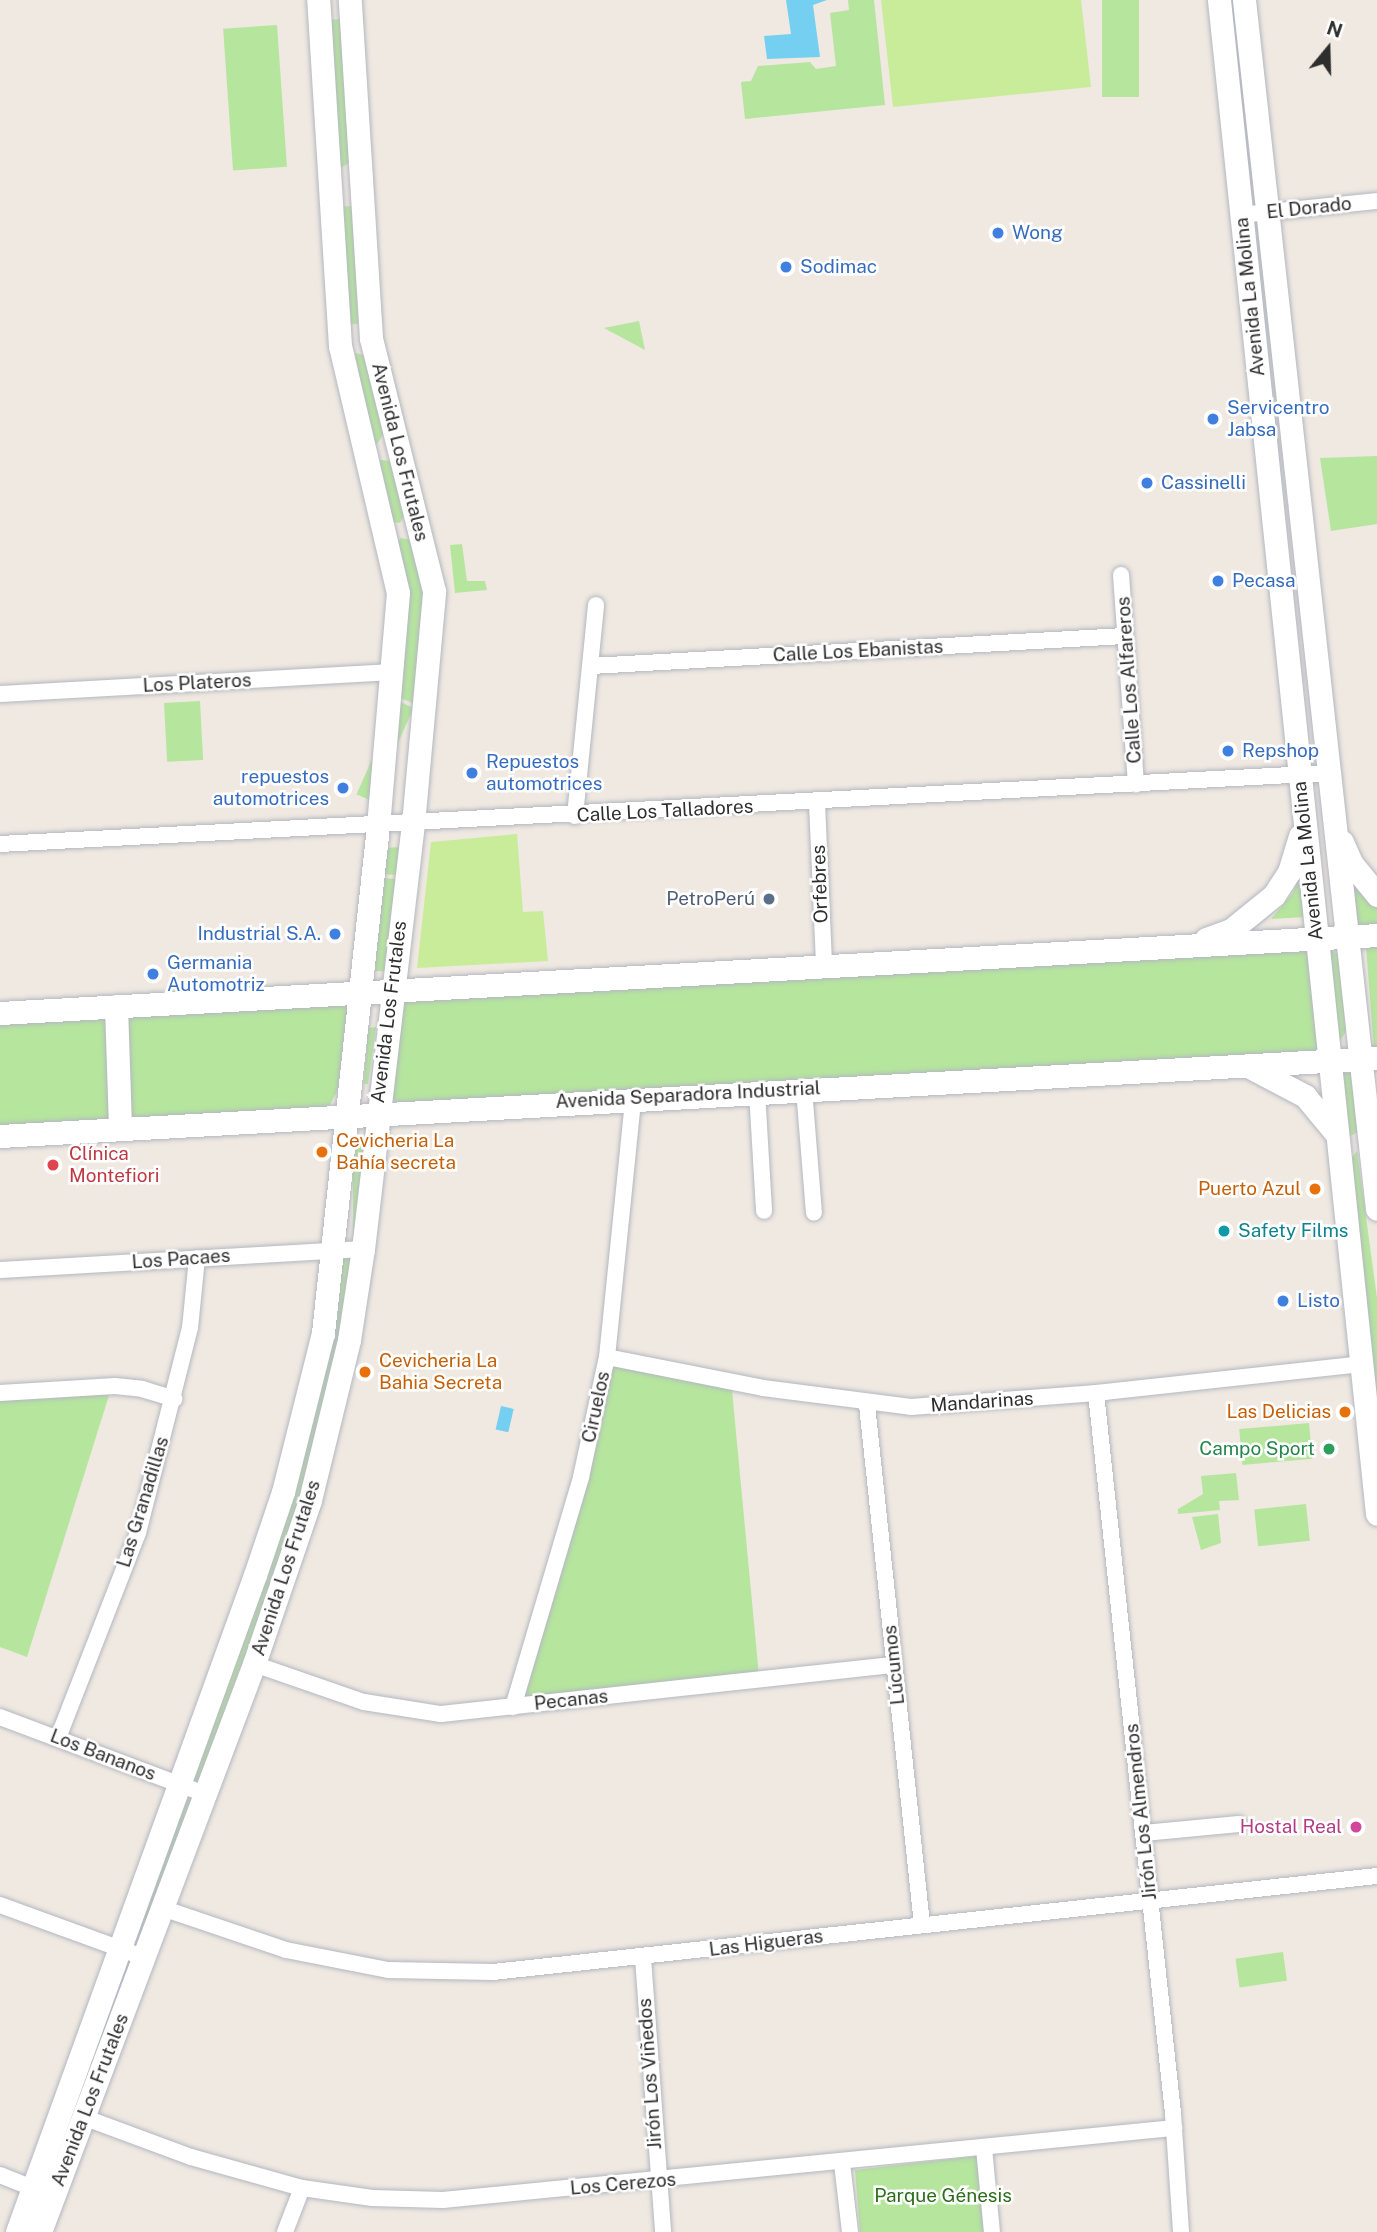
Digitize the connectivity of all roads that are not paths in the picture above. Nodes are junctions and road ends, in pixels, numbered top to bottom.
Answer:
1 (318, 0) edge
2 (350, 0) edge
3 (1219, 0) edge
4 (1244, 0) edge
5 (1377, 201) edge
6 (1265, 213) junction
7 (1241, 215) junction
8 (1280, 358) junction
9 (1256, 360) junction
10 (1121, 575) dead end
11 (1307, 575) junction
12 (1279, 578) junction
13 (596, 604) dead end
14 (1125, 636) junction
15 (591, 666) junction
16 (393, 672) junction
17 (0, 694) edge
18 (1329, 773) junction
19 (1299, 776) junction
20 (1136, 784) junction
21 (817, 803) junction
22 (575, 816) junction
23 (1302, 818) junction
24 (1335, 819) junction
25 (413, 824) junction
26 (378, 826) junction
27 (0, 845) edge
28 (1377, 895) edge
29 (1377, 935) edge
30 (1348, 936) junction
31 (1315, 938) junction
32 (1175, 947) junction
33 (824, 965) junction
34 (392, 989) junction
35 (358, 991) junction
36 (116, 1006) junction
37 (0, 1013) edge
38 (1369, 1057) edge
39 (1328, 1059) junction
40 (1242, 1065) junction
41 (804, 1089) junction
42 (757, 1092) junction
43 (633, 1099) junction
44 (376, 1112) junction
45 (348, 1115) junction
46 (120, 1129) junction
47 (1335, 1132) junction
48 (0, 1136) edge
49 (1339, 1161) junction
50 (1376, 1198) edge
51 (764, 1211) dead end
52 (814, 1213) dead end
53 (363, 1249) junction
54 (334, 1250) junction
55 (197, 1258) junction
56 (0, 1270) edge
57 (607, 1357) junction
58 (1360, 1364) junction
59 (0, 1393) edge
60 (1096, 1393) junction
61 (174, 1399) junction
62 (867, 1405) junction
63 (1377, 1514) edge
64 (254, 1664) junction
65 (894, 1665) junction
66 (513, 1707) junction
67 (0, 1717) edge
68 (58, 1738) junction
69 (182, 1785) junction
70 (205, 1794) junction
71 (1239, 1824) dead end
72 (1143, 1833) junction
73 (1377, 1876) edge
74 (1151, 1899) junction
75 (0, 1905) edge
76 (162, 1908) junction
77 (922, 1925) junction
78 (121, 1949) junction
79 (144, 1957) junction
80 (643, 1958) junction
81 (83, 2117) junction
82 (1174, 2128) junction
83 (984, 2148) junction
84 (842, 2163) junction
85 (0, 2175) edge
86 (657, 2181) junction
87 (302, 2188) junction
88 (43, 2193) junction
89 (17, 2232) edge
90 (40, 2232) edge
91 (285, 2232) edge
92 (663, 2232) edge
93 (850, 2232) edge
94 (992, 2232) edge
95 (1181, 2232) edge

1 - 16 main road, Avenida Los Frutales
2 - 25 main road, Avenida Los Frutales
3 - 7 main road, Avenida La Molina
4 - 6 main road, Avenida La Molina
5 - 6 street, El Dorado
6 - 7 street, El Dorado
6 - 8 main road, Avenida La Molina
7 - 9 main road, Avenida La Molina
8 - 9 main road
8 - 11 main road, Avenida La Molina
9 - 12 main road, Avenida La Molina
10 - 14 street, Calle Los Alfareros
11 - 12 main road
11 - 18 main road, Avenida La Molina
12 - 19 main road, Avenida La Molina
13 - 15 street
14 - 15 street, Calle Los Ebanistas
14 - 20 street, Calle Los Alfareros
15 - 22 street
16 - 17 street, Los Plateros
16 - 26 main road, Avenida Los Frutales
18 - 19 street, Calle Los Talladores
18 - 24 main road, Avenida La Molina
19 - 20 street, Calle Los Talladores
19 - 23 main road, Avenida La Molina
20 - 21 street, Calle Los Talladores
21 - 22 street, Calle Los Talladores
21 - 33 street, Orfebres
22 - 25 street, Calle Los Talladores
23 - 31 main road, Avenida La Molina
23 - 32 main road
24 - 28 main road
24 - 30 main road, Avenida La Molina
25 - 26 street, Calle Los Talladores
25 - 34 main road, Avenida Los Frutales
26 - 27 street, Calle Los Talladores
26 - 35 main road, Avenida Los Frutales
29 - 30 main road
30 - 31 main road
30 - 38 main road, Avenida La Molina
31 - 32 main road
31 - 39 main road, Avenida La Molina
32 - 33 main road
33 - 34 main road
34 - 35 main road
34 - 44 main road, Avenida Los Frutales
35 - 36 main road
35 - 45 main road, Avenida Los Frutales
36 - 37 main road
36 - 46 main road
38 - 39 main road, Avenida Separadora Industrial
38 - 50 main road, Avenida La Molina
39 - 40 main road, Avenida Separadora Industrial
39 - 47 main road, Avenida La Molina
40 - 41 main road, Avenida Separadora Industrial
40 - 47 main road
41 - 42 main road, Avenida Separadora Industrial
41 - 52 street
42 - 43 main road, Avenida Separadora Industrial
42 - 51 street
43 - 44 main road, Avenida Separadora Industrial
43 - 57 street, Ciruelos
44 - 45 main road, Avenida Separadora Industrial
44 - 53 main road, Avenida Los Frutales
45 - 46 main road, Avenida Separadora Industrial
45 - 54 main road, Avenida Los Frutales
46 - 48 main road, Avenida Separadora Industrial
47 - 49 main road, Avenida La Molina
49 - 50 main road
49 - 58 main road, Avenida La Molina
53 - 54 street, Los Pacaes
53 - 64 main road, Avenida Los Frutales
54 - 55 street, Los Pacaes
54 - 69 main road, Avenida Los Frutales
55 - 56 street, Los Pacaes
55 - 61 street, Las Granadillas
57 - 62 street, Mandarinas
57 - 66 street, Ciruelos
58 - 60 street, Mandarinas
58 - 63 main road, Avenida La Molina
59 - 61 street
60 - 62 street, Mandarinas
60 - 72 street, Jirón Los Almendros
61 - 68 street, Las Granadillas
62 - 65 street, Lúcumos
64 - 66 street, Pecanas
64 - 70 main road, Avenida Los Frutales
65 - 66 street, Pecanas
65 - 77 street, Lúcumos
67 - 68 street, Los Bananos
68 - 69 street, Los Bananos
69 - 70 street, Los Bananos
69 - 78 main road, Avenida Los Frutales
70 - 76 main road, Avenida Los Frutales
71 - 72 street
72 - 74 street, Jirón Los Almendros
73 - 74 street, Las Higueras
74 - 77 street, Las Higueras
74 - 82 street, Jirón Los Almendros
75 - 78 street
76 - 79 main road, Avenida Los Frutales
76 - 80 street, Las Higueras
77 - 80 street, Las Higueras
78 - 79 street
78 - 88 main road, Avenida Los Frutales
79 - 81 main road, Avenida Los Frutales
80 - 86 street, Jirón Los Viñedos
81 - 87 street, Los Cerezos
81 - 88 main road, Avenida Los Frutales
82 - 83 street, Los Cerezos
82 - 95 street, Jirón Los Almendros
83 - 84 street, Los Cerezos
83 - 94 street
84 - 86 street, Los Cerezos
84 - 93 street
85 - 88 street
86 - 87 street, Los Cerezos
86 - 92 street, Jirón Los Viñedos
87 - 91 street
88 - 89 main road, Avenida Los Frutales
88 - 90 main road, Avenida Los Frutales

